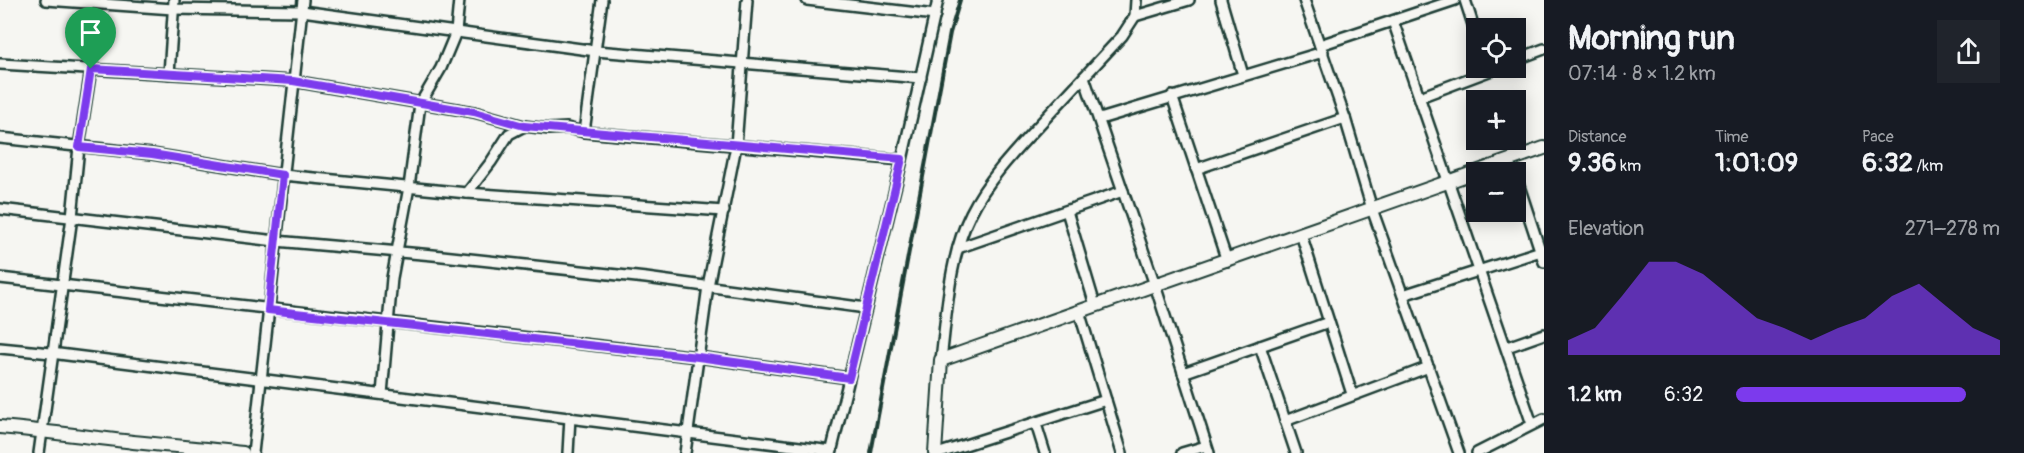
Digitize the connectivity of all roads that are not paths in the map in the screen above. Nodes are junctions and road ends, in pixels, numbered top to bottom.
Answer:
1 (45, 0) edge
2 (303, 0) edge
3 (459, 0) edge
4 (603, 0) edge
5 (747, 0) edge
6 (807, 0) edge
7 (938, 0) edge
8 (1136, 0) edge
9 (1189, 0) edge
10 (1221, 0) edge
11 (1304, 0) edge
12 (1455, 0) edge
13 (1465, 0) edge
14 (173, 4) edge
15 (302, 11) junction
16 (935, 15) junction
17 (1136, 16) junction
18 (1471, 18) edge
19 (1394, 21) junction
20 (456, 32) junction
21 (1322, 49) junction
22 (1544, 49) edge
23 (596, 51) junction
24 (1526, 56) edge
25 (742, 63) junction
26 (0, 64) edge
27 (91, 69) junction
28 (169, 74) junction
29 (1243, 75) junction
30 (1084, 77) junction
31 (921, 78) junction
32 (1468, 78) edge
33 (293, 81) junction
34 (1172, 96) junction
35 (1420, 97) junction
36 (420, 104) junction
37 (1344, 118) junction
38 (1100, 119) junction
39 (524, 126) junction
40 (584, 132) junction
41 (0, 138) edge
42 (736, 146) junction
43 (79, 147) junction
44 (1544, 148) edge
45 (902, 159) junction
46 (1510, 160) joint
47 (1196, 169) junction
48 (283, 175) junction
49 (1449, 182) junction
50 (409, 188) junction
51 (1123, 191) junction
52 (467, 192) junction
53 (1526, 205) edge
54 (0, 209) edge
55 (1372, 209) junction
56 (724, 211) junction
57 (1067, 211) junction
58 (72, 217) junction
59 (1301, 234) junction
60 (276, 241) junction
61 (958, 248) junction
62 (397, 251) junction
63 (1542, 251) edge
64 (1227, 261) junction
65 (1544, 262) edge
66 (1481, 270) junction
67 (0, 278) edge
68 (63, 284) junction
69 (1155, 285) junction
70 (708, 286) junction
71 (1403, 295) junction
72 (1095, 305) junction
73 (866, 308) junction
74 (268, 310) junction
75 (1079, 310) junction
76 (388, 322) junction
77 (1329, 322) junction
78 (1544, 334) edge
79 (1260, 346) junction
80 (1507, 347) junction
81 (0, 348) edge
82 (51, 353) junction
83 (698, 357) junction
84 (941, 360) junction
85 (1429, 367) junction
86 (1183, 373) junction
87 (849, 378) junction
88 (261, 379) junction
89 (382, 394) junction
90 (1352, 394) junction
91 (1106, 400) junction
92 (570, 417) junction
93 (1544, 419) edge
94 (1285, 421) junction
95 (1036, 424) junction
96 (1532, 424) junction
97 (0, 427) edge
98 (41, 430) junction
99 (687, 432) junction
100 (1208, 449) edge
101 (832, 452) edge
102 (39, 453) edge
103 (243, 453) edge
104 (252, 453) edge
105 (568, 453) edge
106 (685, 453) edge
107 (935, 453) edge
108 (940, 453) edge
109 (1045, 453) edge
110 (1122, 453) edge
111 (1182, 453) edge
112 (1296, 453) edge
113 (1459, 453) edge
114 (1477, 453) edge

1 - 14 street
2 - 15 street
3 - 20 street
4 - 23 street
5 - 25 street
6 - 16 street
7 - 16 street
8 - 17 street
9 - 17 street
10 - 29 street
11 - 21 street
12 - 19 street
13 - 18 street
14 - 15 street
14 - 28 street
15 - 20 street
15 - 33 street
16 - 31 street
17 - 30 street
19 - 21 street
19 - 35 street
20 - 23 street
20 - 36 street
21 - 29 street
21 - 37 street
22 - 24 street
23 - 25 street
23 - 40 street
25 - 31 street
25 - 42 street
26 - 27 street
27 - 28 street
27 - 43 street
28 - 33 street
29 - 34 street
30 - 38 street
30 - 61 street
31 - 45 street
32 - 35 street
33 - 36 street
33 - 48 street
34 - 38 street
34 - 47 street
35 - 49 street
36 - 39 street
36 - 50 street
37 - 47 street
37 - 55 street
38 - 51 street
39 - 40 street
39 - 52 street
40 - 42 street
41 - 43 street
42 - 45 street
42 - 56 street
43 - 48 street
43 - 58 street
44 - 46 street
45 - 73 street
46 - 49 street
47 - 64 street
48 - 50 street
48 - 60 street
49 - 55 street
49 - 66 street
50 - 52 street
50 - 62 street
51 - 57 street
51 - 69 street
52 - 56 street
53 - 63 street
54 - 58 street
55 - 59 street
55 - 71 street
56 - 70 street
57 - 61 street
57 - 72 street
58 - 60 street
58 - 68 street
59 - 64 street
59 - 77 street
60 - 62 street
60 - 74 street
61 - 84 street
62 - 70 street
62 - 76 street
63 - 65 street
63 - 66 street
64 - 69 street
66 - 71 street
66 - 80 street
67 - 68 street
68 - 74 street
68 - 82 street
69 - 72 street
69 - 86 street
70 - 73 street
70 - 83 street
71 - 85 street
72 - 75 street
73 - 87 street
74 - 76 street
74 - 88 street
75 - 84 street
75 - 91 street
76 - 83 street
76 - 89 street
77 - 79 street
77 - 90 street
78 - 80 street
79 - 86 street
79 - 94 street
80 - 96 street
81 - 82 street
82 - 88 street
82 - 98 street
83 - 87 street
83 - 99 street
84 - 107 street
85 - 90 street
85 - 113 street
86 - 100 street
87 - 101 street
88 - 89 street
88 - 104 street
89 - 92 street
90 - 94 street
91 - 95 street
91 - 110 street
92 - 99 street
92 - 105 street
93 - 96 street
94 - 112 street
95 - 108 street
95 - 109 street
96 - 114 street
97 - 98 street
98 - 102 street
98 - 103 street
99 - 101 street
99 - 106 street
100 - 111 street

